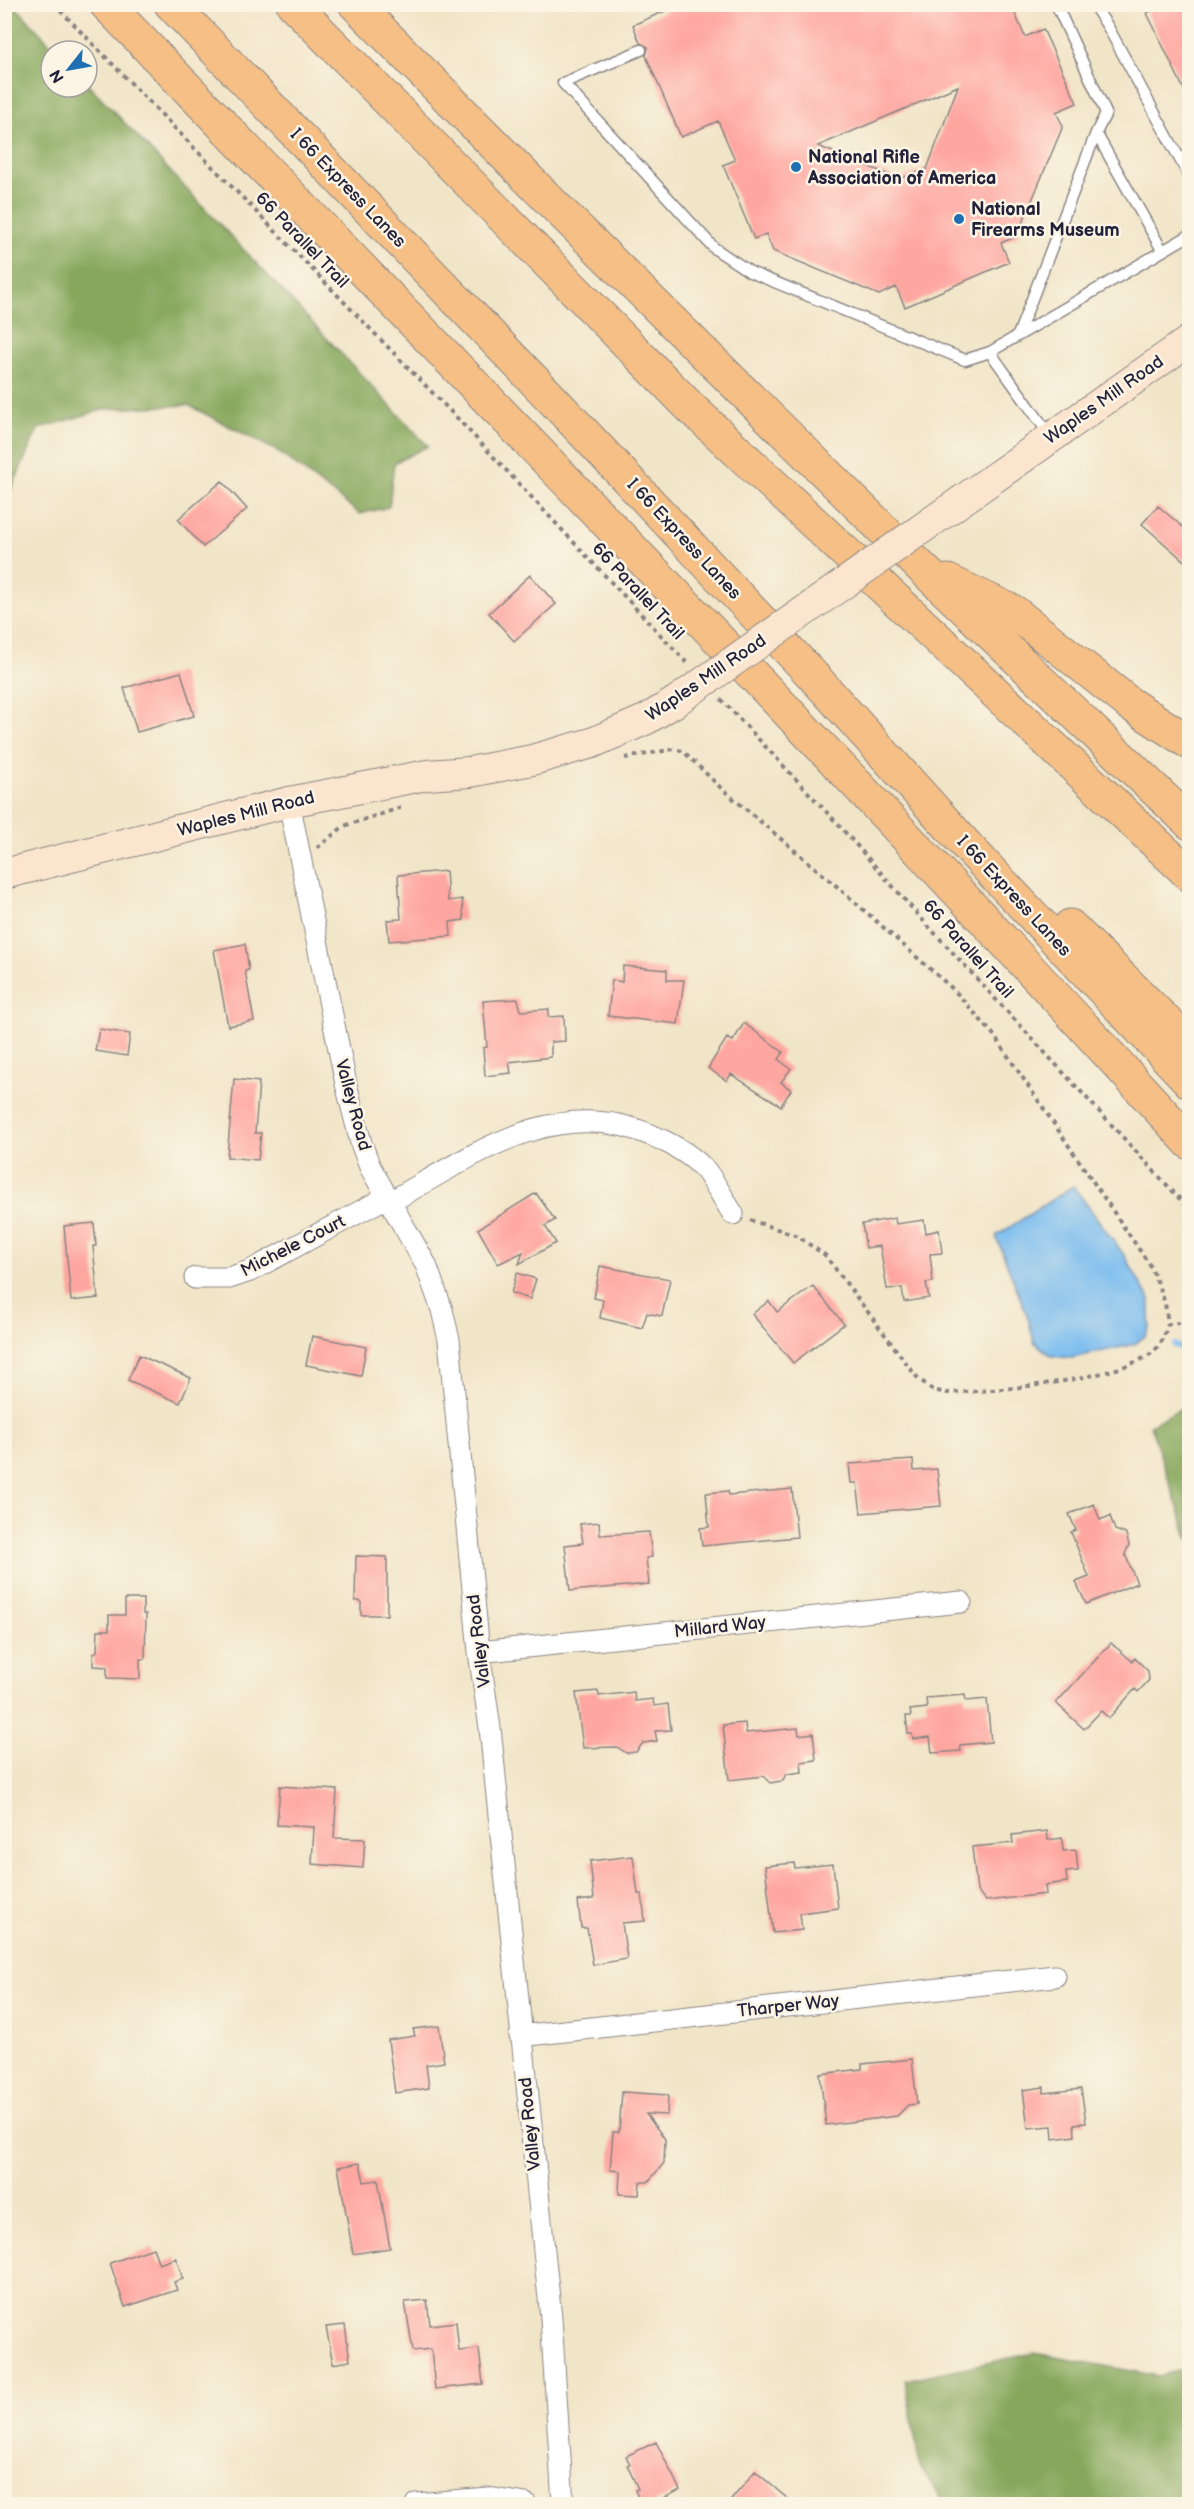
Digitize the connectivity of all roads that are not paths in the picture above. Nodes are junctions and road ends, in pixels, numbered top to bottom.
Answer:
1 (106, 4) edge
2 (171, 4) edge
3 (293, 4) edge
4 (355, 4) edge
5 (1056, 4) edge
6 (1093, 4) edge
7 (641, 50) dead end
8 (1096, 133) junction
9 (1190, 178) edge
10 (1190, 235) edge
11 (1162, 250) junction
12 (1018, 335) junction
13 (1190, 340) edge
14 (990, 352) junction
15 (1051, 437) junction
16 (924, 570) junction
17 (1190, 743) edge
18 (289, 802) junction
19 (1190, 823) edge
20 (967, 846) junction
21 (4, 874) edge
22 (1190, 875) edge
23 (1190, 1045) edge
24 (1190, 1083) edge
25 (1190, 1143) edge
26 (389, 1200) junction
27 (733, 1214) road end
28 (195, 1278) dead end
29 (961, 1602) dead end
30 (479, 1652) junction
31 (1055, 1976) dead end
32 (520, 2036) junction
33 (416, 2505) edge
34 (526, 2505) edge
35 (563, 2505) edge

1 - 25 highway
2 - 20 highway, I 66 Express Lanes
3 - 22 highway
4 - 16 highway
5 - 8 lane
6 - 9 lane
7 - 14 lane
8 - 11 lane
8 - 12 lane
10 - 11 lane
11 - 12 lane
12 - 14 lane
13 - 15 main road, Waples Mill Road
14 - 15 lane
15 - 18 main road, Waples Mill Road, bridge
16 - 17 highway
16 - 19 highway
18 - 21 main road, Waples Mill Road
18 - 26 street, Valley Road
20 - 23 highway
20 - 24 highway, I 66 Express Lanes
26 - 27 street, Michele Court
26 - 28 street, Michele Court
26 - 30 street, Valley Road
29 - 30 street, Millard Way
30 - 32 street, Valley Road
31 - 32 street, Tharper Way
32 - 35 street, Valley Road
33 - 34 street

